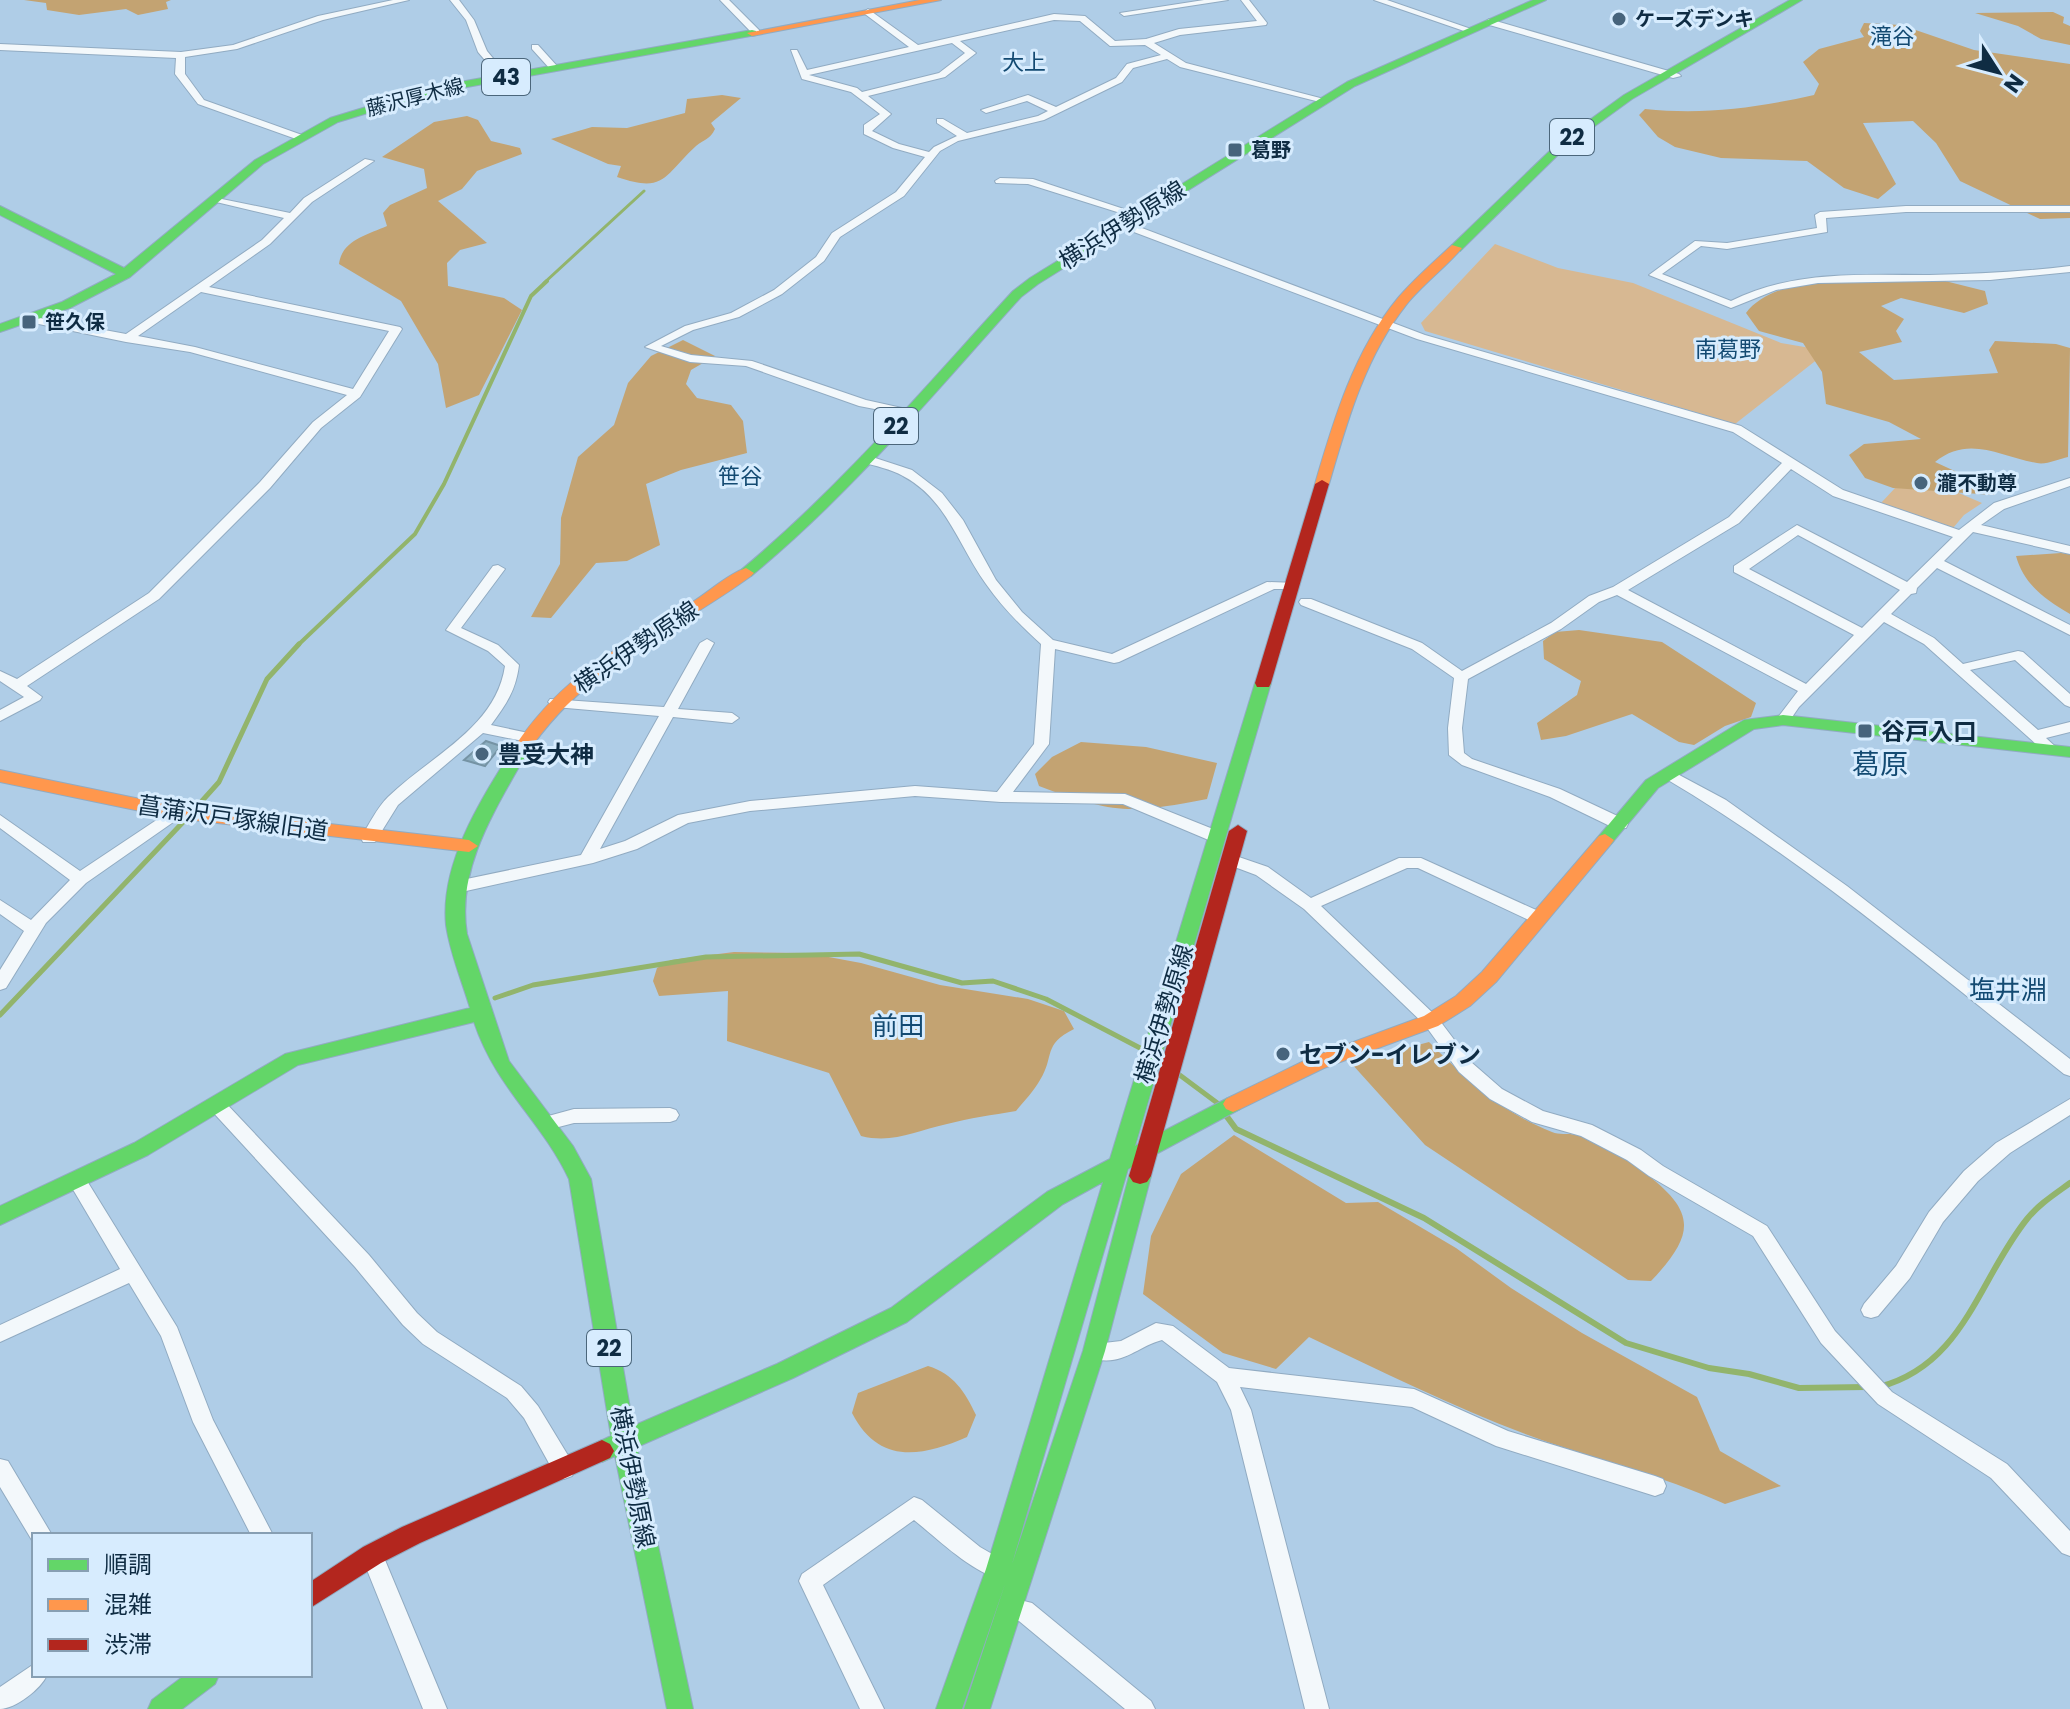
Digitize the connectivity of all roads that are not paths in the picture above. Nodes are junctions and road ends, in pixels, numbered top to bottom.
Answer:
1 (405, 0) edge
2 (454, 0) edge
3 (724, 0) edge
4 (936, 0) edge
5 (1224, 0) edge
6 (1245, 0) edge
7 (1378, 0) edge
8 (1541, 0) edge
9 (1797, 0) edge
10 (1812, 0) edge
11 (868, 12) junction
12 (1124, 13) dead end
13 (1489, 22) junction
14 (1470, 30) junction
15 (756, 32) junction
16 (952, 39) junction
17 (1147, 42) junction
18 (0, 47) edge
19 (535, 47) dead end
20 (916, 48) junction
21 (794, 52) dead end
22 (181, 55) junction
23 (1167, 56) junction
24 (554, 68) junction
25 (803, 74) junction
26 (1672, 75) junction
27 (504, 77) junction
28 (860, 95) junction
29 (1321, 101) junction
30 (986, 110) dead end
31 (1057, 111) junction
32 (940, 121) dead end
33 (963, 135) junction
34 (299, 137) junction
35 (931, 156) junction
36 (369, 161) dead end
37 (1000, 181) dead end
38 (216, 199) junction
39 (2070, 209) edge
40 (2, 213) edge
41 (291, 216) junction
42 (1130, 220) junction
43 (2070, 269) edge
44 (126, 274) junction
45 (199, 288) junction
46 (29, 319) junction
47 (1391, 325) junction
48 (0, 328) edge
49 (126, 339) junction
50 (356, 394) junction
51 (907, 413) junction
52 (866, 459) junction
53 (1789, 463) junction
54 (2070, 482) edge
55 (1965, 531) junction
56 (2070, 550) edge
57 (1936, 562) junction
58 (498, 569) dead end
59 (1292, 586) junction
60 (1618, 590) junction
61 (1911, 590) junction
62 (1306, 602) junction
63 (1884, 616) junction
64 (2070, 631) edge
65 (1865, 635) junction
66 (707, 643) dead end
67 (1048, 643) junction
68 (1962, 668) junction
69 (0, 675) edge
70 (1461, 677) junction
71 (17, 686) junction
72 (1807, 690) junction
73 (555, 702) junction
74 (2070, 702) edge
75 (668, 709) junction
76 (0, 716) edge
77 (732, 718) dead end
78 (1783, 720) junction
79 (478, 727) junction
80 (2070, 727) edge
81 (2035, 736) junction
82 (528, 737) junction
83 (2051, 750) junction
84 (2070, 752) edge
85 (1668, 774) junction
86 (0, 776) edge
87 (1001, 797) junction
88 (186, 814) junction
89 (2, 824) edge
90 (1620, 824) junction
91 (1217, 837) junction
92 (369, 838) junction
93 (469, 846) junction
94 (587, 859) junction
95 (1230, 859) junction
96 (80, 879) junction
97 (457, 887) junction
98 (1310, 905) junction
99 (0, 906) edge
100 (1539, 918) junction
101 (33, 929) junction
102 (0, 984) edge
103 (481, 1013) junction
104 (1431, 1021) junction
105 (2070, 1069) edge
106 (216, 1104) junction
107 (2070, 1106) edge
108 (670, 1115) dead end
109 (547, 1123) junction
110 (1148, 1147) junction
111 (1120, 1162) junction
112 (77, 1181) junction
113 (0, 1216) edge
114 (130, 1273) junction
115 (1871, 1310) dead end
116 (0, 1334) edge
117 (1094, 1351) junction
118 (1224, 1376) junction
119 (624, 1443) junction
120 (0, 1468) edge
121 (564, 1469) junction
122 (1655, 1486) dead end
123 (40, 1533) edge
124 (261, 1533) edge
125 (2070, 1546) edge
126 (372, 1555) junction
127 (998, 1569) junction
128 (312, 1595) edge
129 (1012, 1609) junction
130 (32, 1677) edge
131 (203, 1677) edge
132 (0, 1701) edge
133 (161, 1709) edge
134 (435, 1709) edge
135 (680, 1709) edge
136 (872, 1709) edge
137 (949, 1709) edge
138 (977, 1709) edge
139 (1143, 1709) edge
140 (1317, 1709) edge

1 - 22 street
2 - 27 street
3 - 15 street
4 - 11 main road, 藤沢厚木線 / 43
5 - 12 street
6 - 17 street
7 - 14 street
8 - 13 main road, 横浜伊勢原線 / 22
9 - 26 main road, 横浜伊勢原線 / 22
10 - 26 main road, 横浜伊勢原線 / 22
11 - 15 main road, 藤沢厚木線 / 43
11 - 20 street
13 - 14 main road, 横浜伊勢原線 / 22
13 - 26 street
14 - 29 main road, 横浜伊勢原線 / 22
15 - 24 main road, 藤沢厚木線 / 43
16 - 17 street
16 - 20 street
16 - 28 street
17 - 23 street
18 - 22 street
19 - 24 street
20 - 25 street
21 - 25 street
22 - 34 street
23 - 29 street
23 - 31 street
24 - 27 main road, 藤沢厚木線 / 43
25 - 28 street
26 - 47 main road, 横浜伊勢原線 / 22
27 - 34 main road, 藤沢厚木線 / 43
28 - 35 street
29 - 42 main road, 横浜伊勢原線 / 22
30 - 31 street
31 - 33 street
32 - 33 street
33 - 35 street
34 - 38 main road, 藤沢厚木線 / 43
35 - 51 street
36 - 41 street
37 - 42 street
38 - 41 street
38 - 44 main road, 藤沢厚木線 / 43
39 - 43 street
40 - 44 main road
41 - 45 street
42 - 47 street
42 - 51 main road, 横浜伊勢原線 / 22
44 - 46 main road, 藤沢厚木線 / 43
45 - 49 street
45 - 50 street
46 - 48 main road, 藤沢厚木線 / 43
46 - 49 street
47 - 53 street
47 - 59 main road, 横浜伊勢原線 / 22
47 - 62 main road, 横浜伊勢原線 / 22
49 - 50 street
50 - 71 street
51 - 52 main road, 横浜伊勢原線 / 22
52 - 67 street
52 - 73 main road, 横浜伊勢原線 / 22
53 - 55 street
53 - 60 street
54 - 55 street
55 - 56 street
55 - 57 street
57 - 61 street
57 - 64 street
58 - 79 street
59 - 67 street
59 - 91 main road, 横浜伊勢原線 / 22
60 - 70 street
60 - 72 street
61 - 63 street
61 - 65 street
62 - 70 street
62 - 95 main road, 横浜伊勢原線 / 22
63 - 65 street
63 - 68 street
65 - 72 street
66 - 75 street
67 - 87 street
68 - 74 street
68 - 81 street
69 - 71 street
70 - 90 street
71 - 76 street
72 - 78 street
73 - 75 street
73 - 82 main road, 横浜伊勢原線 / 22
75 - 77 street
75 - 94 street
78 - 83 main road
78 - 85 main road
79 - 82 street
79 - 92 street
80 - 81 street
81 - 83 street
82 - 93 main road, 横浜伊勢原線 / 22
83 - 84 main road
85 - 90 main road
85 - 105 street
86 - 88 main road, 菖蒲沢戸塚線旧道
87 - 91 street
87 - 94 street
88 - 92 main road, 菖蒲沢戸塚線旧道
88 - 96 street
89 - 96 street
90 - 100 main road
91 - 111 main road, 横浜伊勢原線 / 22
92 - 93 main road, 菖蒲沢戸塚線旧道
93 - 97 main road, 横浜伊勢原線 / 22
94 - 97 street
95 - 98 street
95 - 110 main road, 横浜伊勢原線 / 22
96 - 101 street
97 - 103 main road, 横浜伊勢原線 / 22
98 - 100 street
98 - 104 street
99 - 101 street
100 - 104 main road
101 - 102 street
103 - 106 main road
103 - 109 main road, 横浜伊勢原線 / 22
104 - 110 main road
104 - 125 street
106 - 112 main road
106 - 121 street
107 - 115 street
108 - 109 street
109 - 119 main road, 横浜伊勢原線 / 22
110 - 111 main road
110 - 117 main road, 横浜伊勢原線 / 22
111 - 119 main road
111 - 127 main road, 横浜伊勢原線 / 22
112 - 113 main road
112 - 114 street
114 - 116 street
114 - 124 street
117 - 118 street
117 - 129 main road, 横浜伊勢原線 / 22
118 - 122 street
118 - 140 street
119 - 121 main road
119 - 135 main road, 横浜伊勢原線 / 22
120 - 123 street
121 - 126 main road
126 - 128 main road
126 - 134 street
127 - 136 street
127 - 137 main road, 横浜伊勢原線 / 22
129 - 138 main road, 横浜伊勢原線 / 22
129 - 139 street
130 - 132 street
131 - 133 main road

